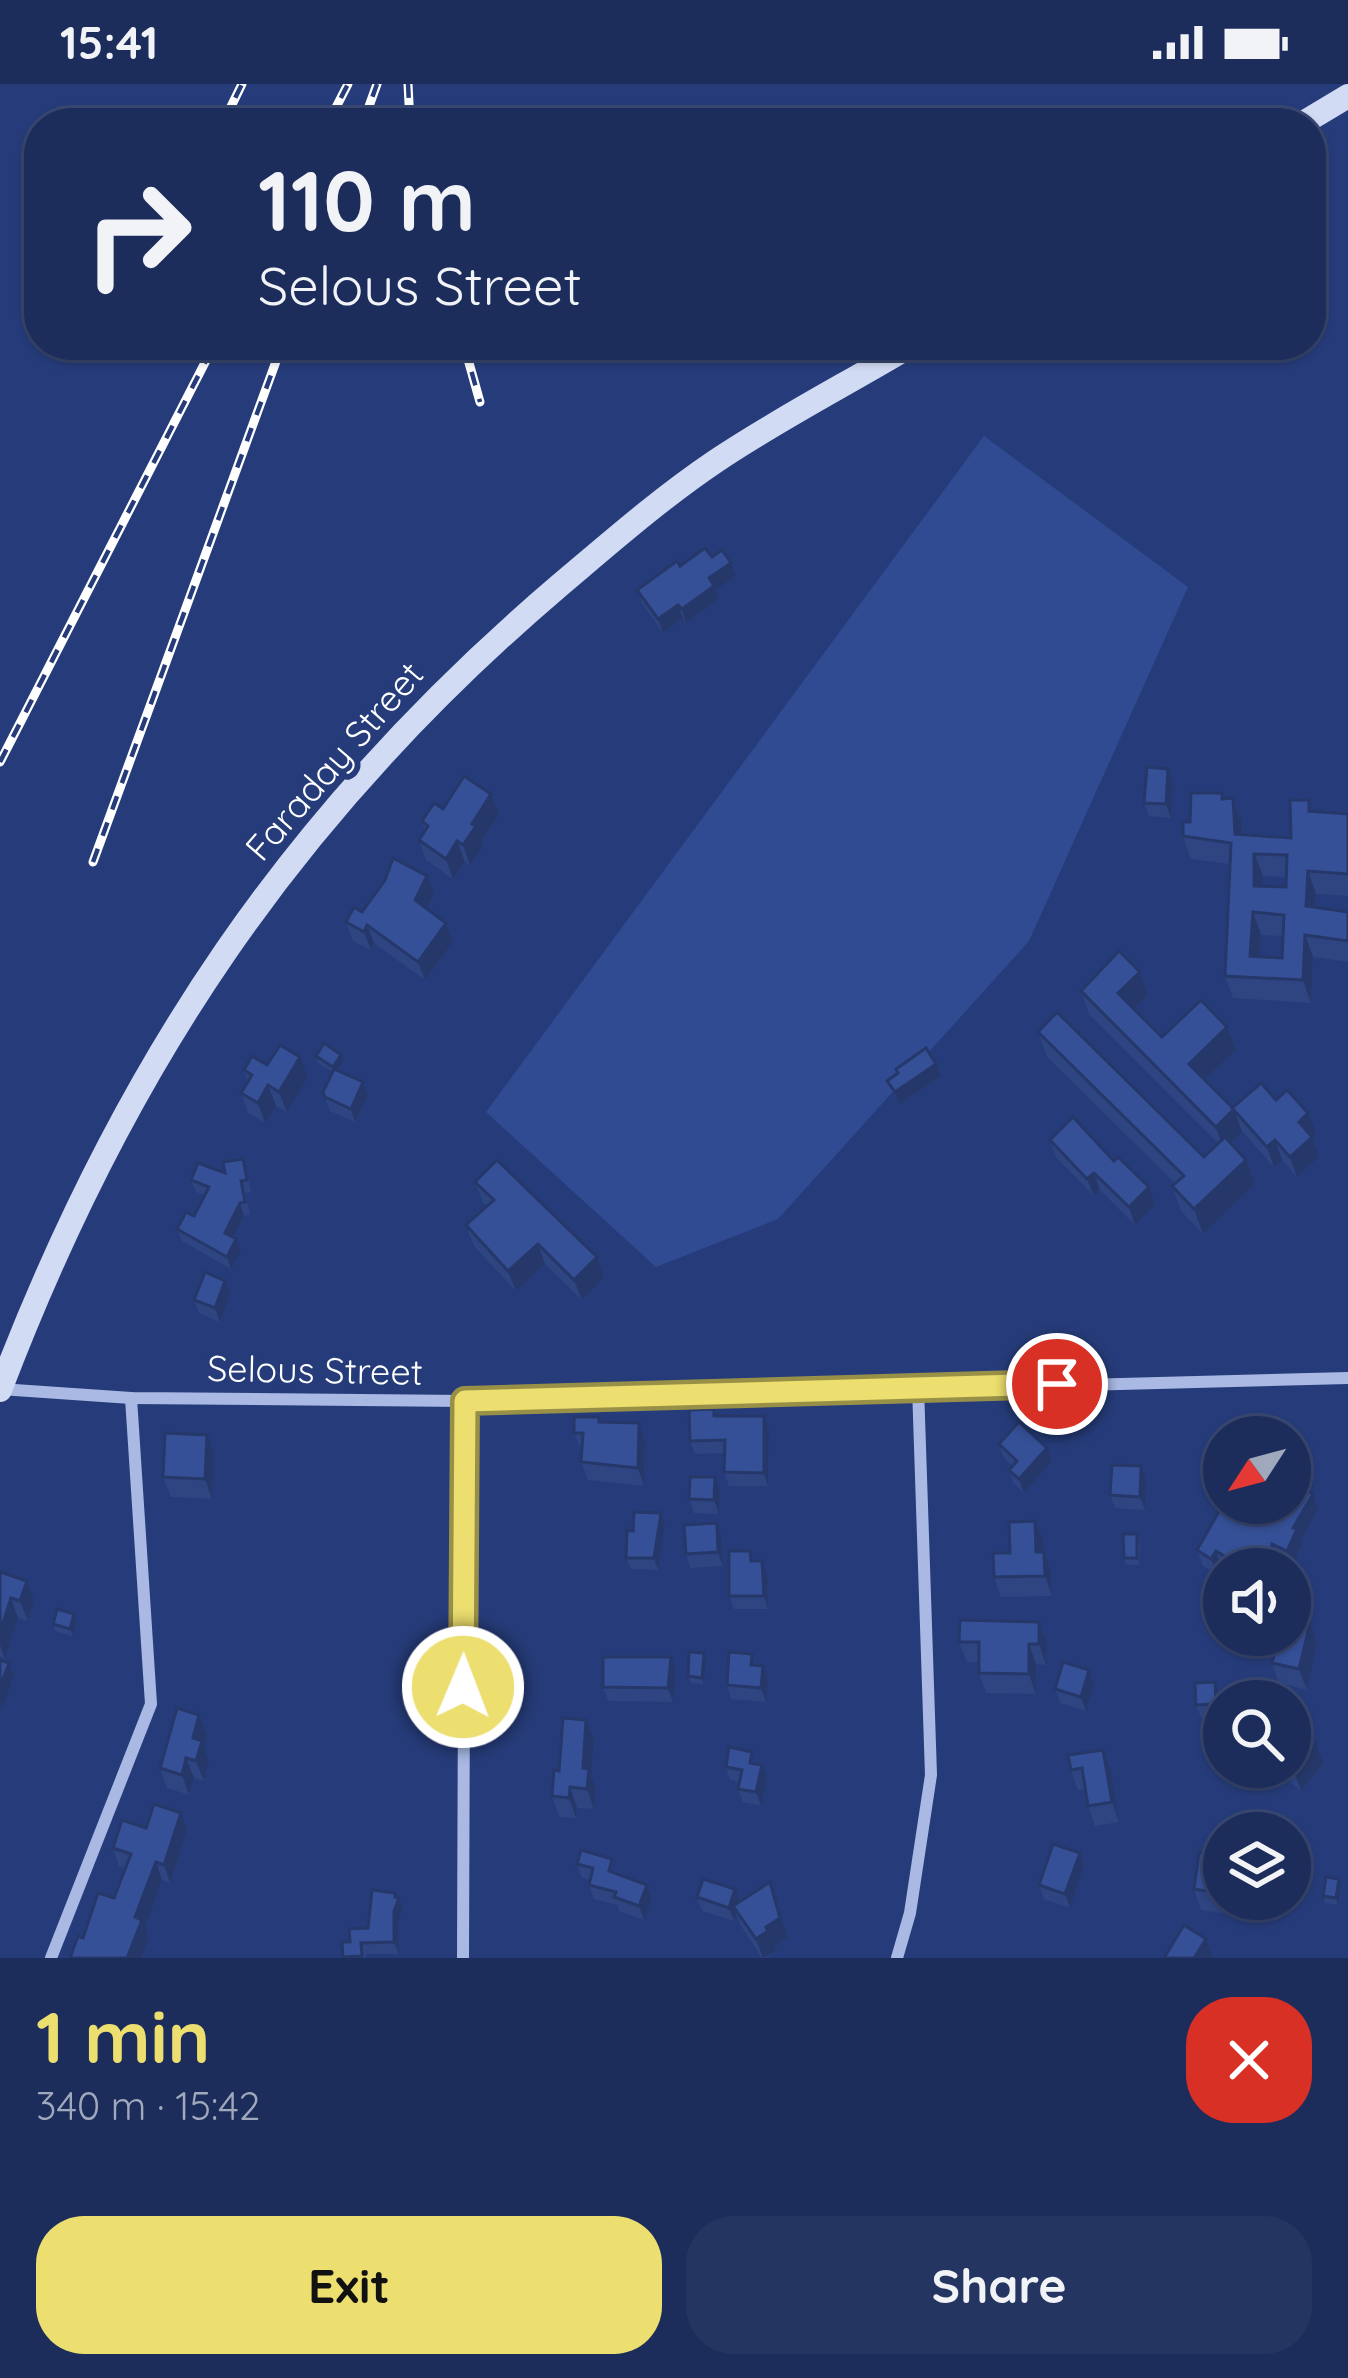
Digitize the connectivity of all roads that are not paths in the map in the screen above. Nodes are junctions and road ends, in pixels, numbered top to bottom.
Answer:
1 (885, 360) edge
2 (1348, 1378) edge
3 (918, 1387) junction
4 (0, 1390) edge
5 (130, 1398) junction
6 (465, 1401) junction
7 (52, 1958) edge
8 (463, 1958) edge
9 (897, 1958) edge

1 - 4 street, Faraday Street
2 - 3 street, Selous Street
3 - 6 street, Selous Street
3 - 9 street
4 - 5 street, Selous Street
5 - 6 street, Selous Street
5 - 7 street
6 - 8 street

